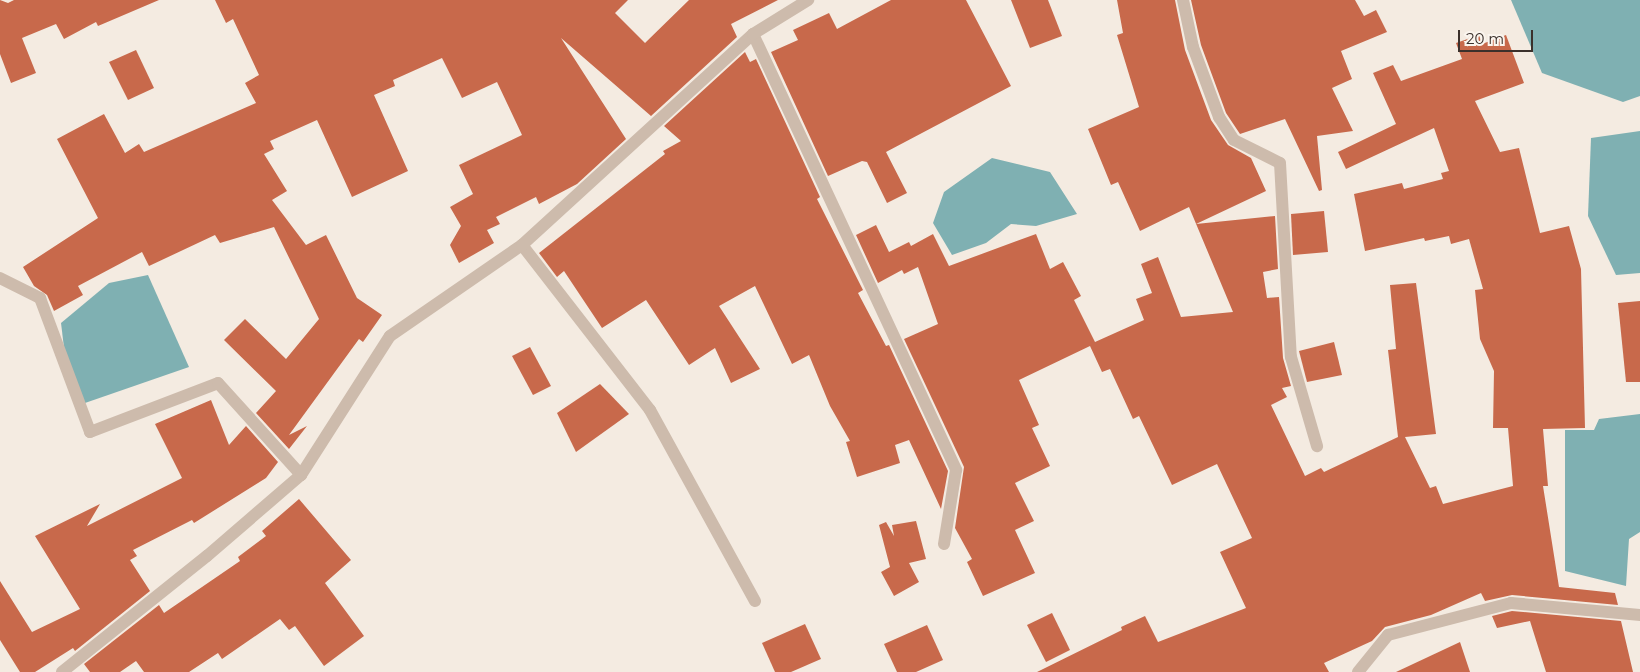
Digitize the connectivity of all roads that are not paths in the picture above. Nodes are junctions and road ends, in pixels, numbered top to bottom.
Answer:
1 (808, 0) edge
2 (1183, 0) edge
3 (753, 34) junction
4 (522, 245) junction
5 (0, 278) edge
6 (1317, 446) dead end
7 (301, 475) junction
8 (944, 544) dead end
9 (755, 601) dead end
10 (1640, 615) edge
11 (62, 672) edge
12 (1358, 672) edge

1 - 3 street
2 - 6 street
3 - 4 street
3 - 8 street
4 - 7 street
4 - 9 street
5 - 7 street
7 - 11 street
10 - 12 street

